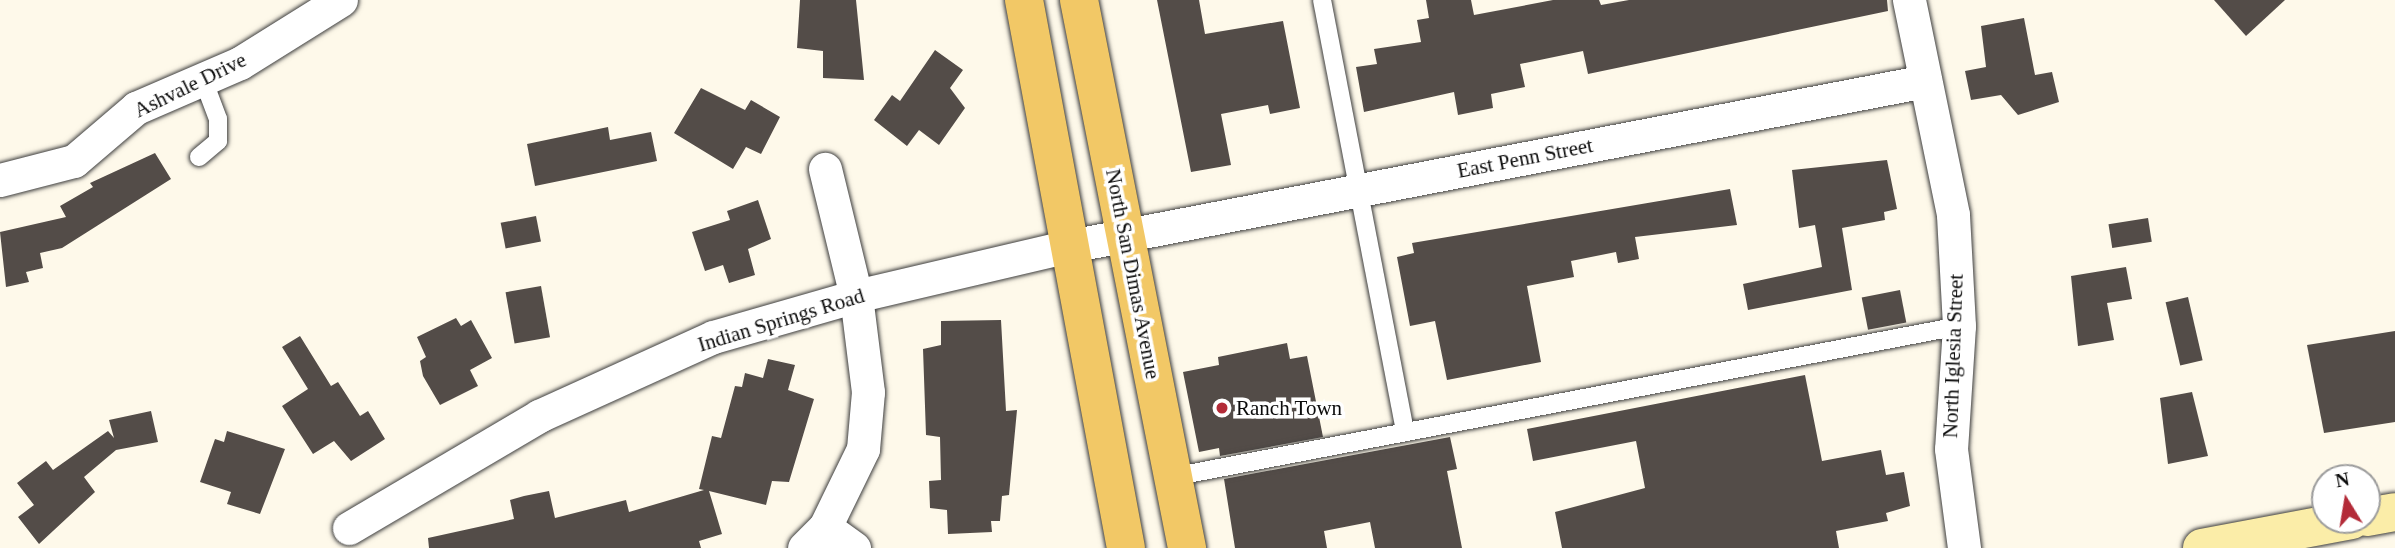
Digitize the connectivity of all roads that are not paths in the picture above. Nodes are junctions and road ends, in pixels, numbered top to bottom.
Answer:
1 (341, 0) edge
2 (1024, 0) edge
3 (1079, 0) edge
4 (1322, 0) edge
5 (1909, 0) edge
6 (203, 79) junction
7 (1926, 81) junction
8 (199, 157) dead end
9 (825, 169) dead end
10 (0, 180) edge
11 (1359, 190) junction
12 (1125, 236) junction
13 (1070, 246) junction
14 (856, 296) junction
15 (1959, 326) junction
16 (1405, 432) junction
17 (1172, 477) junction
18 (349, 528) dead end
19 (2311, 528) edge
20 (814, 537) edge
21 (2222, 546) edge
22 (854, 548) edge
23 (1126, 548) edge
24 (1187, 548) edge
25 (1964, 548) edge

1 - 6 street, Ashvale Drive
2 - 13 main road
3 - 12 main road, North San Dimas Avenue
4 - 11 lane
5 - 7 street, North Iglesia Street
6 - 8 lane
6 - 10 street, Ashvale Drive
7 - 11 street, East Penn Street
7 - 15 street, North Iglesia Street
9 - 14 street
11 - 12 street, East Penn Street
11 - 16 lane
12 - 13 street, Indian Springs Road
12 - 17 main road, North San Dimas Avenue
13 - 14 street, Indian Springs Road
13 - 23 main road
14 - 18 street, Indian Springs Road
14 - 20 street
15 - 16 lane
15 - 25 street, North Iglesia Street
16 - 17 lane
17 - 24 main road, North San Dimas Avenue
19 - 21 main road
20 - 22 street

